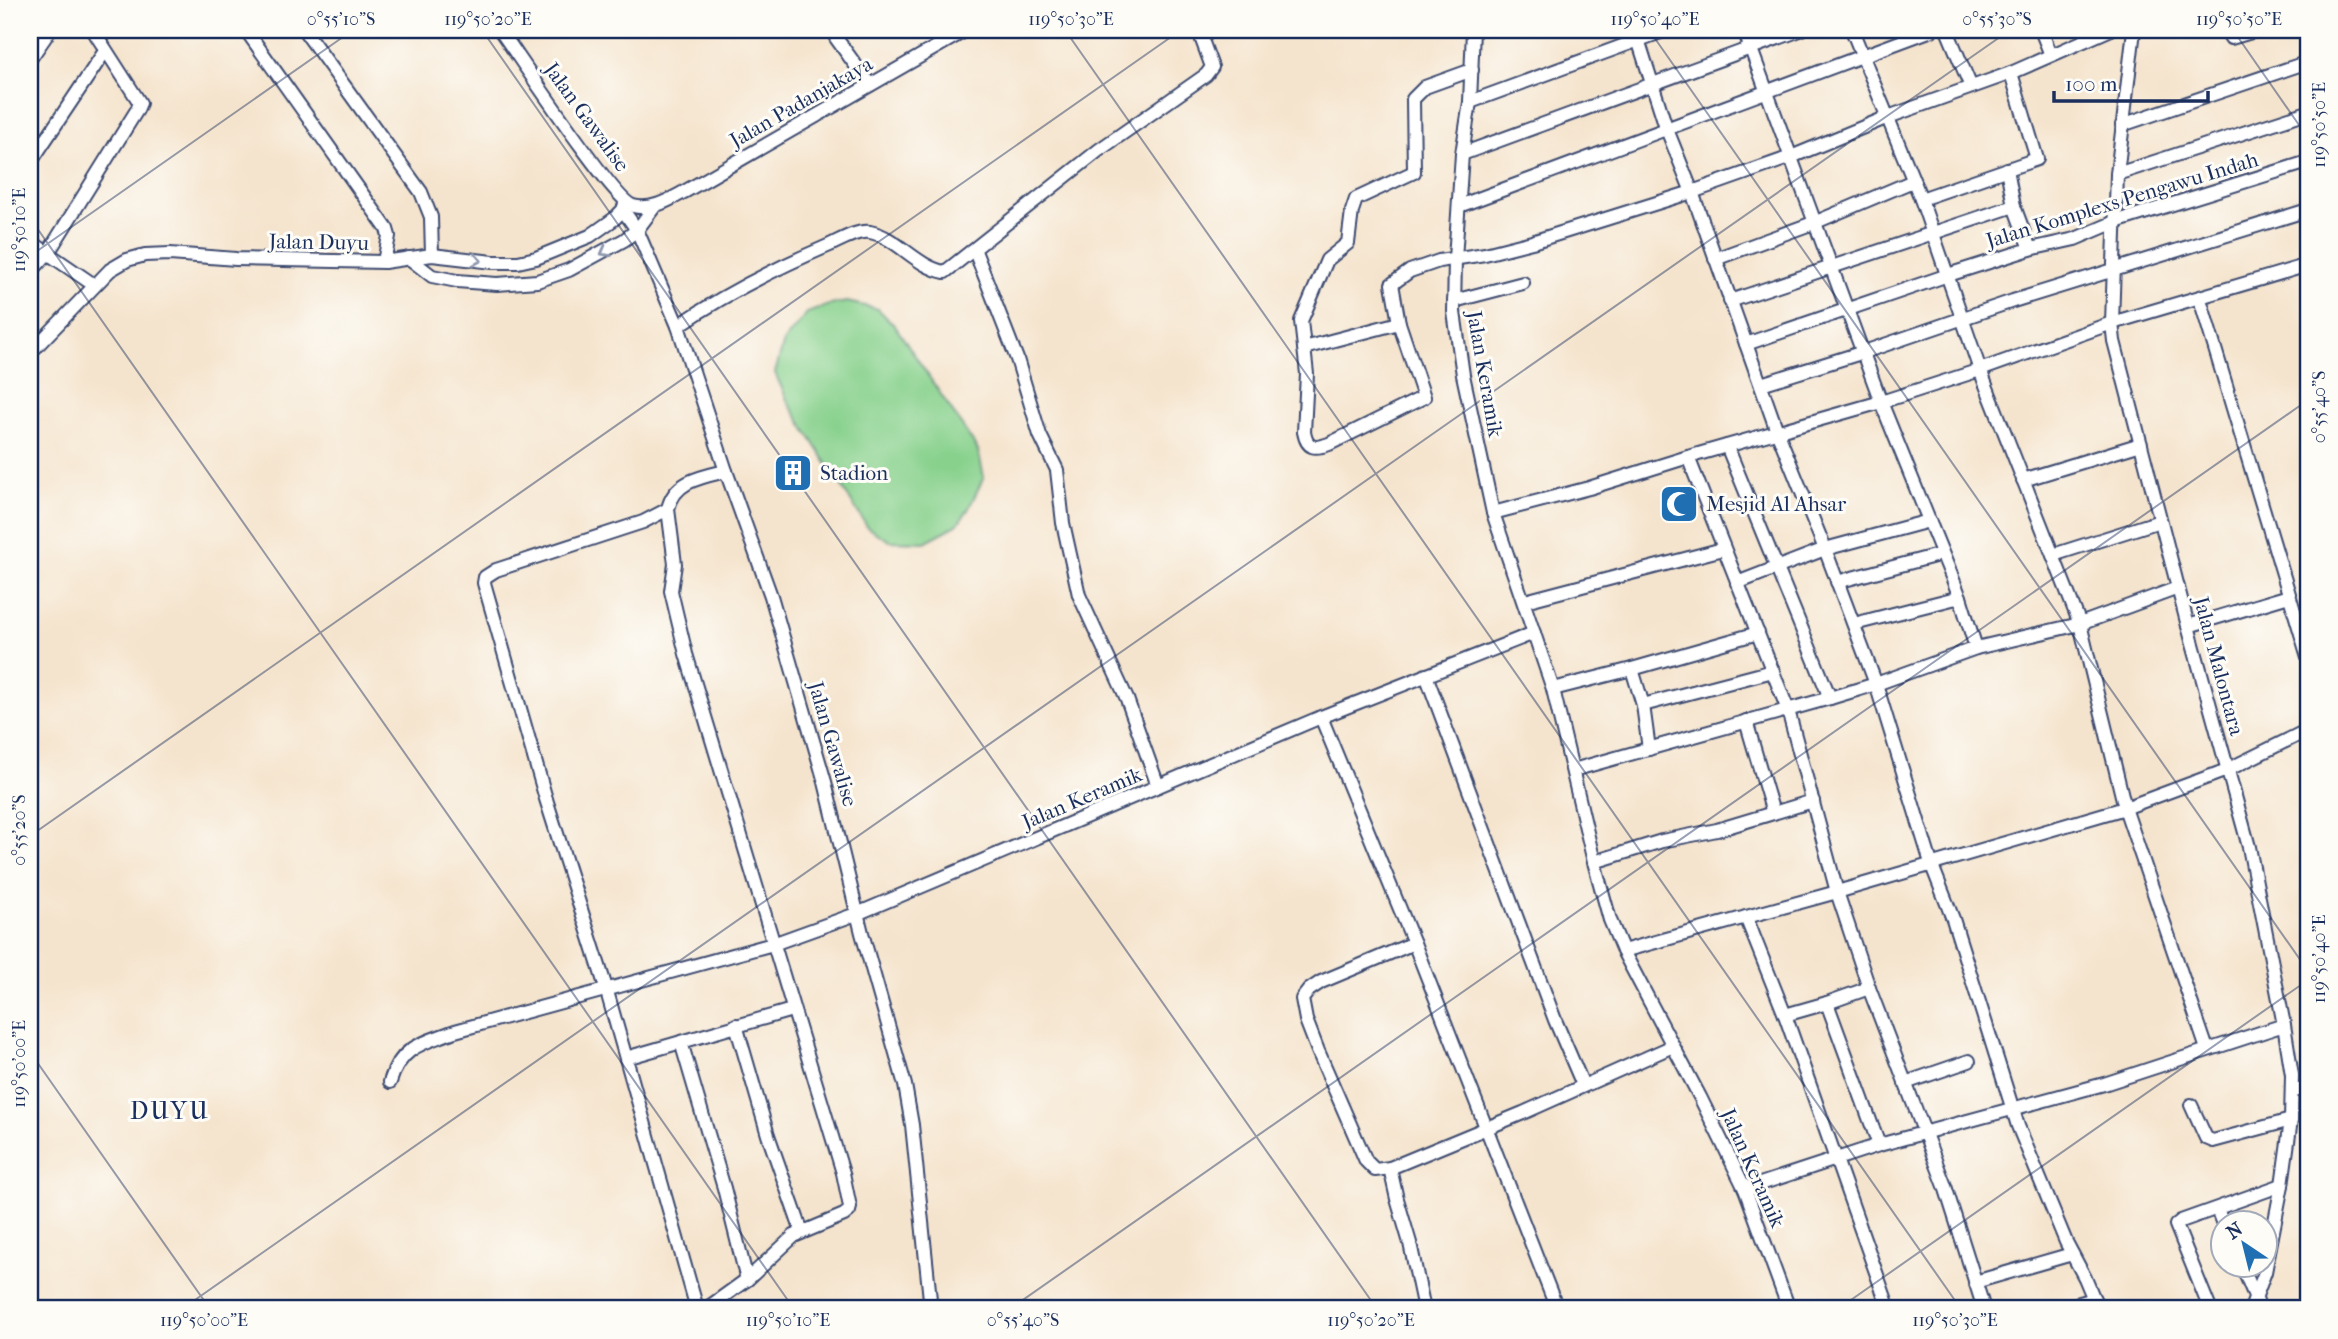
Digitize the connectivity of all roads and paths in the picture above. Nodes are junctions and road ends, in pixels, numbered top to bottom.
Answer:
1 (50, 30) edge
2 (93, 30) edge
3 (246, 30) edge
4 (304, 30) edge
5 (499, 30) edge
6 (834, 30) edge
7 (966, 30) edge
8 (1209, 30) edge
9 (1473, 30) edge
10 (1666, 30) edge
11 (1744, 30) edge
12 (1800, 30) edge
13 (1852, 30) edge
14 (1932, 30) edge
15 (1949, 30) edge
16 (2041, 30) edge
17 (2109, 30) edge
18 (2134, 30) edge
19 (2226, 30) edge
20 (2258, 30) edge
21 (1637, 35) edge
22 (1751, 50) junction
23 (105, 51) junction
24 (1864, 55) junction
25 (2051, 55) junction
26 (30, 59) edge
27 (2308, 62) edge
28 (1472, 70) junction
29 (2011, 73) junction
30 (1651, 84) junction
31 (870, 85) junction
32 (1971, 87) junction
33 (1768, 93) junction
34 (1470, 102) junction
35 (2308, 112) edge
36 (1888, 117) junction
37 (2122, 125) junction
38 (1666, 127) junction
39 (1462, 154) junction
40 (1791, 157) junction
41 (2308, 162) edge
42 (30, 163) edge
43 (2007, 169) junction
44 (2117, 174) junction
45 (1913, 181) junction
46 (1692, 192) junction
47 (1921, 199) junction
48 (624, 206) junction
49 (654, 206) junction
50 (1459, 206) junction
51 (2014, 206) junction
52 (2308, 210) edge
53 (1816, 222) junction
54 (2115, 222) junction
55 (637, 230) junction
56 (1933, 232) junction
57 (30, 242) edge
58 (2030, 249) junction
59 (975, 251) junction
60 (48, 253) junction
61 (432, 255) junction
62 (409, 258) junction
63 (1455, 259) junction
64 (1715, 259) junction
65 (384, 262) junction
66 (2308, 265) edge
67 (1832, 266) junction
68 (2114, 271) junction
69 (30, 273) edge
70 (1948, 275) junction
71 (1523, 283) dead end
72 (94, 285) junction
73 (2200, 299) junction
74 (1454, 301) junction
75 (1730, 301) junction
76 (1848, 310) junction
77 (1963, 319) junction
78 (1399, 323) junction
79 (2112, 323) junction
80 (678, 326) junction
81 (1746, 344) junction
82 (1304, 348) junction
83 (1864, 352) junction
84 (30, 353) edge
85 (1980, 370) junction
86 (1761, 384) junction
87 (1881, 402) junction
88 (1777, 431) junction
89 (2141, 444) junction
90 (1727, 446) junction
91 (1688, 457) junction
92 (726, 471) junction
93 (2023, 480) junction
94 (668, 509) junction
95 (1493, 513) junction
96 (1928, 521) junction
97 (2160, 521) junction
98 (1723, 549) junction
99 (1825, 549) junction
100 (1942, 554) junction
101 (2053, 555) junction
102 (1775, 568) junction
103 (1838, 582) junction
104 (1737, 583) junction
105 (2178, 588) junction
106 (2289, 596) junction
107 (1960, 597) junction
108 (1525, 601) junction
109 (1854, 624) junction
110 (2080, 624) junction
111 (2188, 626) junction
112 (1534, 632) junction
113 (1758, 633) junction
114 (1976, 648) junction
115 (2308, 657) edge
116 (1632, 669) junction
117 (1773, 671) junction
118 (1426, 675) junction
119 (1876, 684) junction
120 (1553, 689) junction
121 (1830, 698) junction
122 (1643, 705) junction
123 (1788, 710) junction
124 (1321, 717) junction
125 (1746, 721) junction
126 (2308, 730) edge
127 (1649, 749) junction
128 (1573, 769) junction
129 (2227, 770) junction
130 (1158, 786) junction
131 (1813, 801) junction
132 (2125, 808) junction
133 (1773, 813) junction
134 (1594, 862) junction
135 (1931, 863) junction
136 (1837, 892) junction
137 (859, 913) junction
138 (1746, 917) junction
139 (1414, 943) junction
140 (773, 944) junction
141 (1623, 951) junction
142 (1869, 988) junction
143 (606, 989) junction
144 (1827, 1003) junction
145 (792, 1010) junction
146 (1785, 1014) junction
147 (736, 1025) junction
148 (2284, 1025) junction
149 (681, 1042) junction
150 (1672, 1046) junction
151 (2207, 1049) junction
152 (626, 1058) junction
153 (1969, 1061) dead end
154 (390, 1082) dead end
155 (1905, 1083) junction
156 (1583, 1085) junction
157 (2292, 1090) junction
158 (2308, 1090) edge
159 (2191, 1105) dead end
160 (2012, 1110) junction
161 (2291, 1121) junction
162 (1486, 1128) junction
163 (1924, 1132) junction
164 (1879, 1145) junction
165 (1835, 1159) junction
166 (1390, 1168) junction
167 (2282, 1185) junction
168 (1745, 1189) junction
169 (2217, 1209) joint
170 (802, 1232) junction
171 (2072, 1254) junction
172 (747, 1280) junction
173 (2247, 1280) edge
174 (1975, 1282) junction
175 (2096, 1304) edge
176 (2255, 1306) edge
177 (700, 1309) edge
178 (706, 1309) edge
179 (931, 1309) edge
180 (1424, 1309) edge
181 (1557, 1309) edge
182 (1789, 1309) edge
183 (1889, 1309) edge
184 (1984, 1309) edge
185 (2059, 1309) edge
186 (2210, 1309) edge

1 - 26 street
2 - 23 street
3 - 65 street
4 - 61 street
5 - 48 street, Jalan Gawalise
6 - 31 street
7 - 31 street, Jalan Padanjakaya
8 - 59 street
9 - 28 street, Jalan Keramik
10 - 21 street
11 - 22 street
12 - 22 street
13 - 24 street
14 - 24 street
15 - 32 street
16 - 25 street
17 - 25 street
18 - 37 street, Jalan Malontara
19 - 20 street
21 - 30 street
21 - 34 street
22 - 30 street
22 - 33 street
23 - 42 street
23 - 60 street
24 - 33 street
24 - 36 street
25 - 29 street
27 - 37 street
28 - 34 street, Jalan Keramik
28 - 82 street
29 - 32 street
29 - 43 street
30 - 38 street
30 - 39 street
31 - 49 street, Jalan Padanjakaya
32 - 36 street
33 - 38 street
33 - 40 street
34 - 39 street, Jalan Keramik
35 - 44 street, Jalan Komplexs Pengawu Indah
36 - 40 street
36 - 45 street
37 - 44 street, Jalan Malontara
38 - 46 street
38 - 50 street
39 - 50 street, Jalan Keramik
40 - 46 street
40 - 53 street
41 - 54 street, Jalan Komplexs Pengawu Indah
43 - 47 street
43 - 51 street
44 - 54 street, Jalan Malontara
45 - 47 street
45 - 53 street
46 - 63 street
46 - 64 street
47 - 56 street
48 - 49 street, Jalan Gawalise
48 - 55 street, Jalan Gawalise
61 -> 48 street, Jalan Duyu
49 - 55 street
50 - 63 street, Jalan Keramik
51 - 56 street
51 - 58 street
52 - 68 street
53 - 64 street
53 - 67 street
54 - 58 street, Jalan Komplexs Pengawu Indah
54 - 68 street, Jalan Malontara
55 -> 62 street
55 - 80 street, Jalan Gawalise
56 - 67 street
56 - 70 street
57 - 60 street
58 - 70 street, Jalan Komplexs Pengawu Indah
59 - 80 street
59 - 130 street
60 - 69 street
60 - 72 street
61 - 62 street, Jalan Duyu
62 - 65 street, Jalan Duyu
63 - 74 street, Jalan Keramik
63 - 78 street
64 - 75 street
65 - 72 street, Jalan Duyu
66 - 73 street
67 - 75 street
67 - 76 street
68 - 77 street
68 - 79 street, Jalan Malontara
70 - 76 street, Jalan Komplexs Pengawu Indah
70 - 77 street
71 - 74 street
72 - 84 street, Jalan Duyu
73 - 79 street
73 - 106 street
74 - 95 street, Jalan Keramik
75 - 81 street
76 - 81 street, Jalan Komplexs Pengawu Indah
76 - 83 street
77 - 83 street
77 - 85 street
78 - 82 street
78 - 82 street
79 - 85 street
79 - 89 street, Jalan Malontara
80 - 92 street, Jalan Gawalise
81 - 86 street
83 - 86 street
83 - 87 street
85 - 87 street
85 - 93 street
86 - 88 street
87 - 88 street
87 - 96 street
88 - 90 street
88 - 99 street
89 - 93 street
89 - 97 street, Jalan Malontara
90 - 91 street
90 - 102 street
91 - 95 street
91 - 98 street
92 - 94 street
92 - 137 street, Jalan Gawalise
93 - 101 street
94 - 140 street
94 - 143 street
95 - 108 street, Jalan Keramik
96 - 99 street
96 - 100 street
97 - 101 street
97 - 105 street, Jalan Malontara
98 - 104 street
98 - 108 street
99 - 102 street
99 - 103 street
100 - 103 street
100 - 107 street
101 - 110 street
102 - 104 street
102 - 121 street
103 - 109 street
104 - 113 street
105 - 110 street
105 - 111 street, Jalan Malontara
106 - 111 street
106 - 115 street
107 - 109 street
107 - 114 street
108 - 112 street, Jalan Keramik
109 - 119 street
110 - 114 street
110 - 132 street
111 - 129 street, Jalan Malontara
112 - 118 street, Jalan Keramik
112 - 120 street, Jalan Keramik
113 - 116 street
113 - 117 street
114 - 119 street
116 - 120 street
116 - 122 street
117 - 122 street
117 - 123 street
118 - 124 street, Jalan Keramik
118 - 156 street
119 - 121 street
119 - 135 street
120 - 128 street, Jalan Keramik
121 - 123 street
122 - 127 street
123 - 125 street
123 - 131 street
124 - 130 street, Jalan Keramik
124 - 139 street
125 - 127 street
125 - 133 street
126 - 129 street
127 - 128 street
128 - 134 street, Jalan Keramik
129 - 132 street
129 - 148 street, Jalan Malontara
130 - 137 street, Jalan Keramik
131 - 133 street
131 - 136 street
132 - 135 street
132 - 151 street
133 - 134 street
134 - 141 street, Jalan Keramik
135 - 136 street
135 - 160 street
136 - 138 street
136 - 142 street
137 - 140 street, Jalan Keramik
137 - 179 street, Jalan Gawalise
138 - 141 street
138 - 146 street
139 - 162 street
139 - 166 street
140 - 143 street, Jalan Keramik
140 - 145 street
141 - 150 street, Jalan Keramik
142 - 144 street
142 - 155 street
143 - 152 street
143 - 154 street, Jalan Keramik
144 - 146 street
144 - 164 street
145 - 147 street
145 - 170 street
146 - 165 street
147 - 149 street
147 - 170 street
148 - 151 street
148 - 157 street, Jalan Malontara
149 - 152 street
149 - 172 street
150 - 156 street
150 - 168 street, Jalan Keramik
151 - 160 street
152 - 177 street
153 - 155 street
155 - 163 street
156 - 162 street
157 - 158 street
157 - 161 street, Jalan Malontara
159 - 161 street
160 - 163 street
160 - 171 street
161 - 167 street, Jalan Malontara
162 - 166 street
162 - 181 street
163 - 164 street
163 - 174 street
164 - 165 street
165 - 168 street
165 - 183 street
166 - 180 street
167 - 169 street
167 - 176 street, Jalan Malontara
168 - 182 street, Jalan Keramik
169 - 186 street
170 - 172 street
171 - 174 street
171 - 175 street
172 - 178 street
173 - 176 street
174 - 184 street
175 - 185 street

